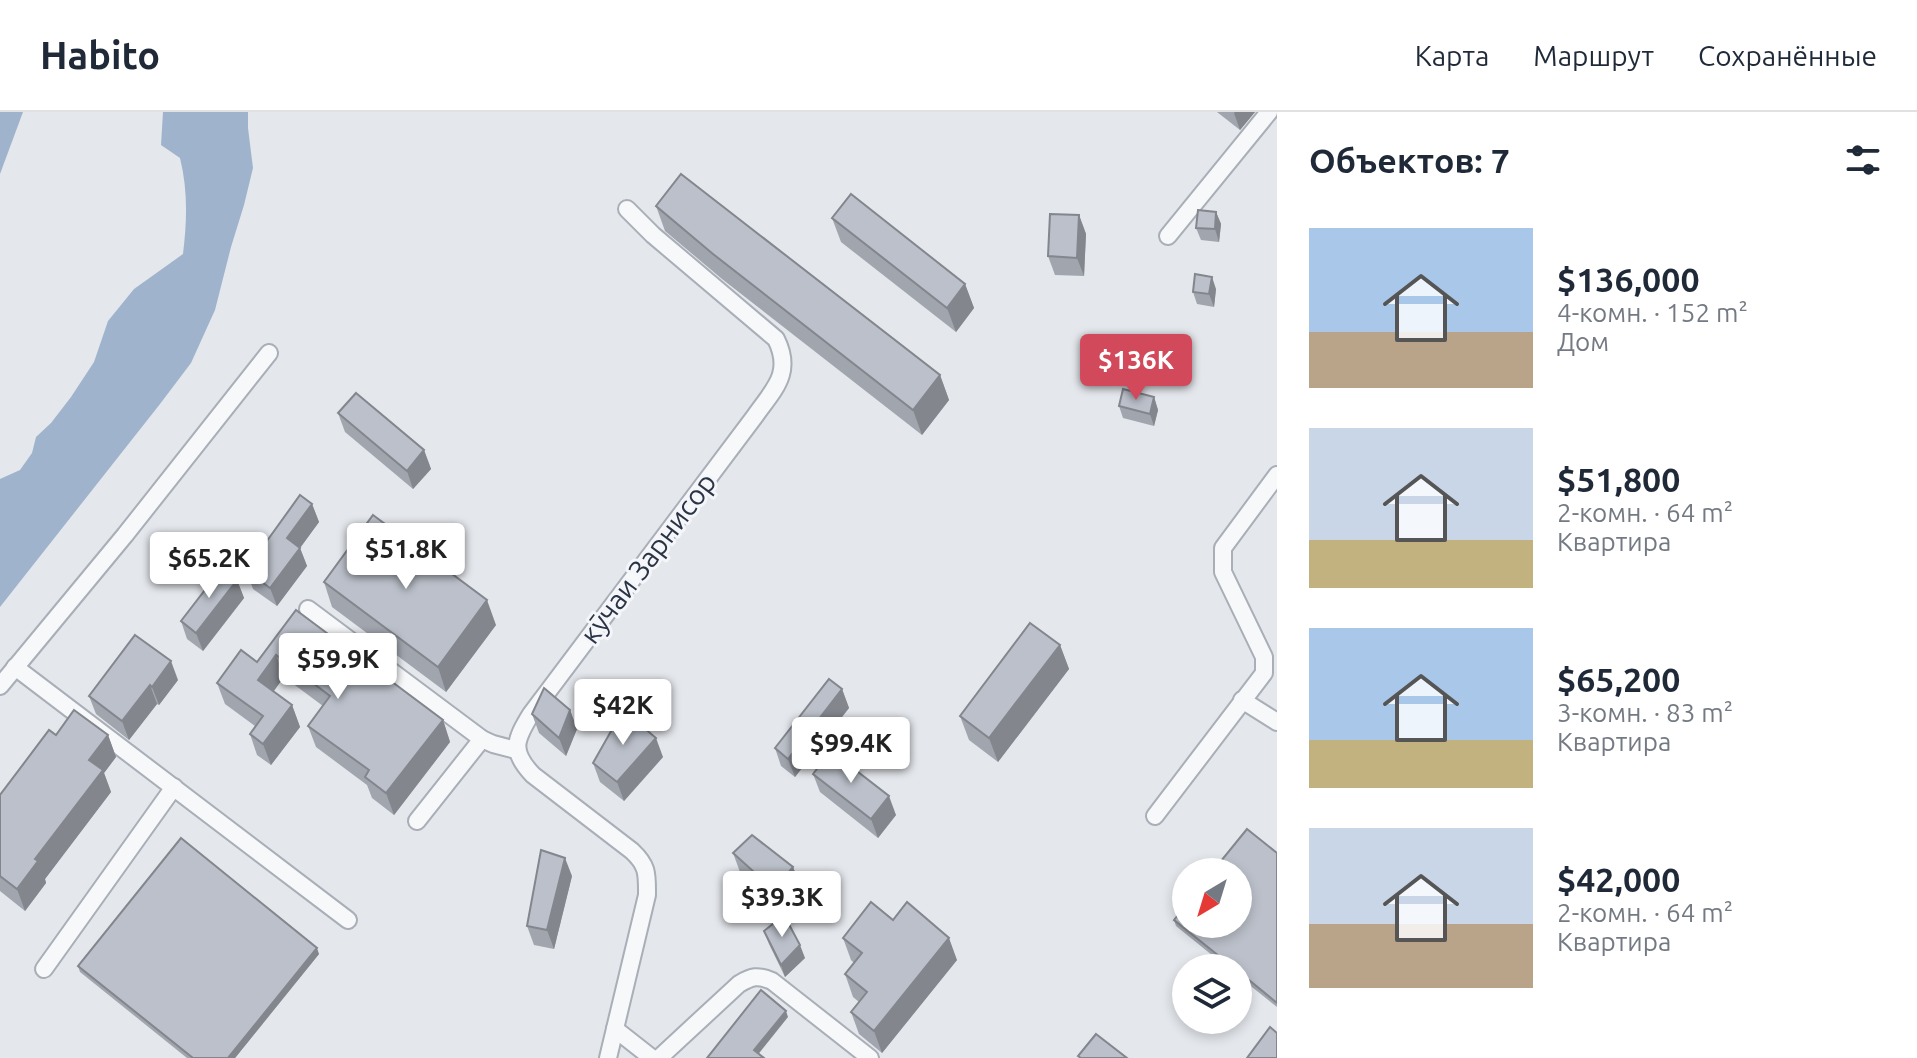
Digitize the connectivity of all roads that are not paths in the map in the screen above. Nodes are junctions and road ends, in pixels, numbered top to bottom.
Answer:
1 (1269, 112) edge
2 (627, 209) dead end
3 (1168, 236) dead end
4 (269, 353) dead end
5 (1277, 475) edge
6 (308, 609) dead end
7 (15, 667) junction
8 (0, 686) edge
9 (1242, 700) junction
10 (1277, 722) edge
11 (482, 739) junction
12 (516, 750) junction
13 (174, 787) junction
14 (1155, 816) dead end
15 (417, 821) dead end
16 (348, 920) dead end
17 (44, 969) dead end
18 (615, 1029) junction
19 (608, 1058) edge
20 (652, 1058) edge
21 (659, 1058) edge
22 (870, 1058) edge

1 - 3 lane
2 - 12 lane, кӯчаи Зарнисор
4 - 7 lane
5 - 9 lane
6 - 11 lane
7 - 8 lane
7 - 13 lane
9 - 10 lane
9 - 14 lane
11 - 12 lane
11 - 15 lane
12 - 18 lane
13 - 16 lane
13 - 17 lane
18 - 19 lane
18 - 20 lane
21 - 22 lane

